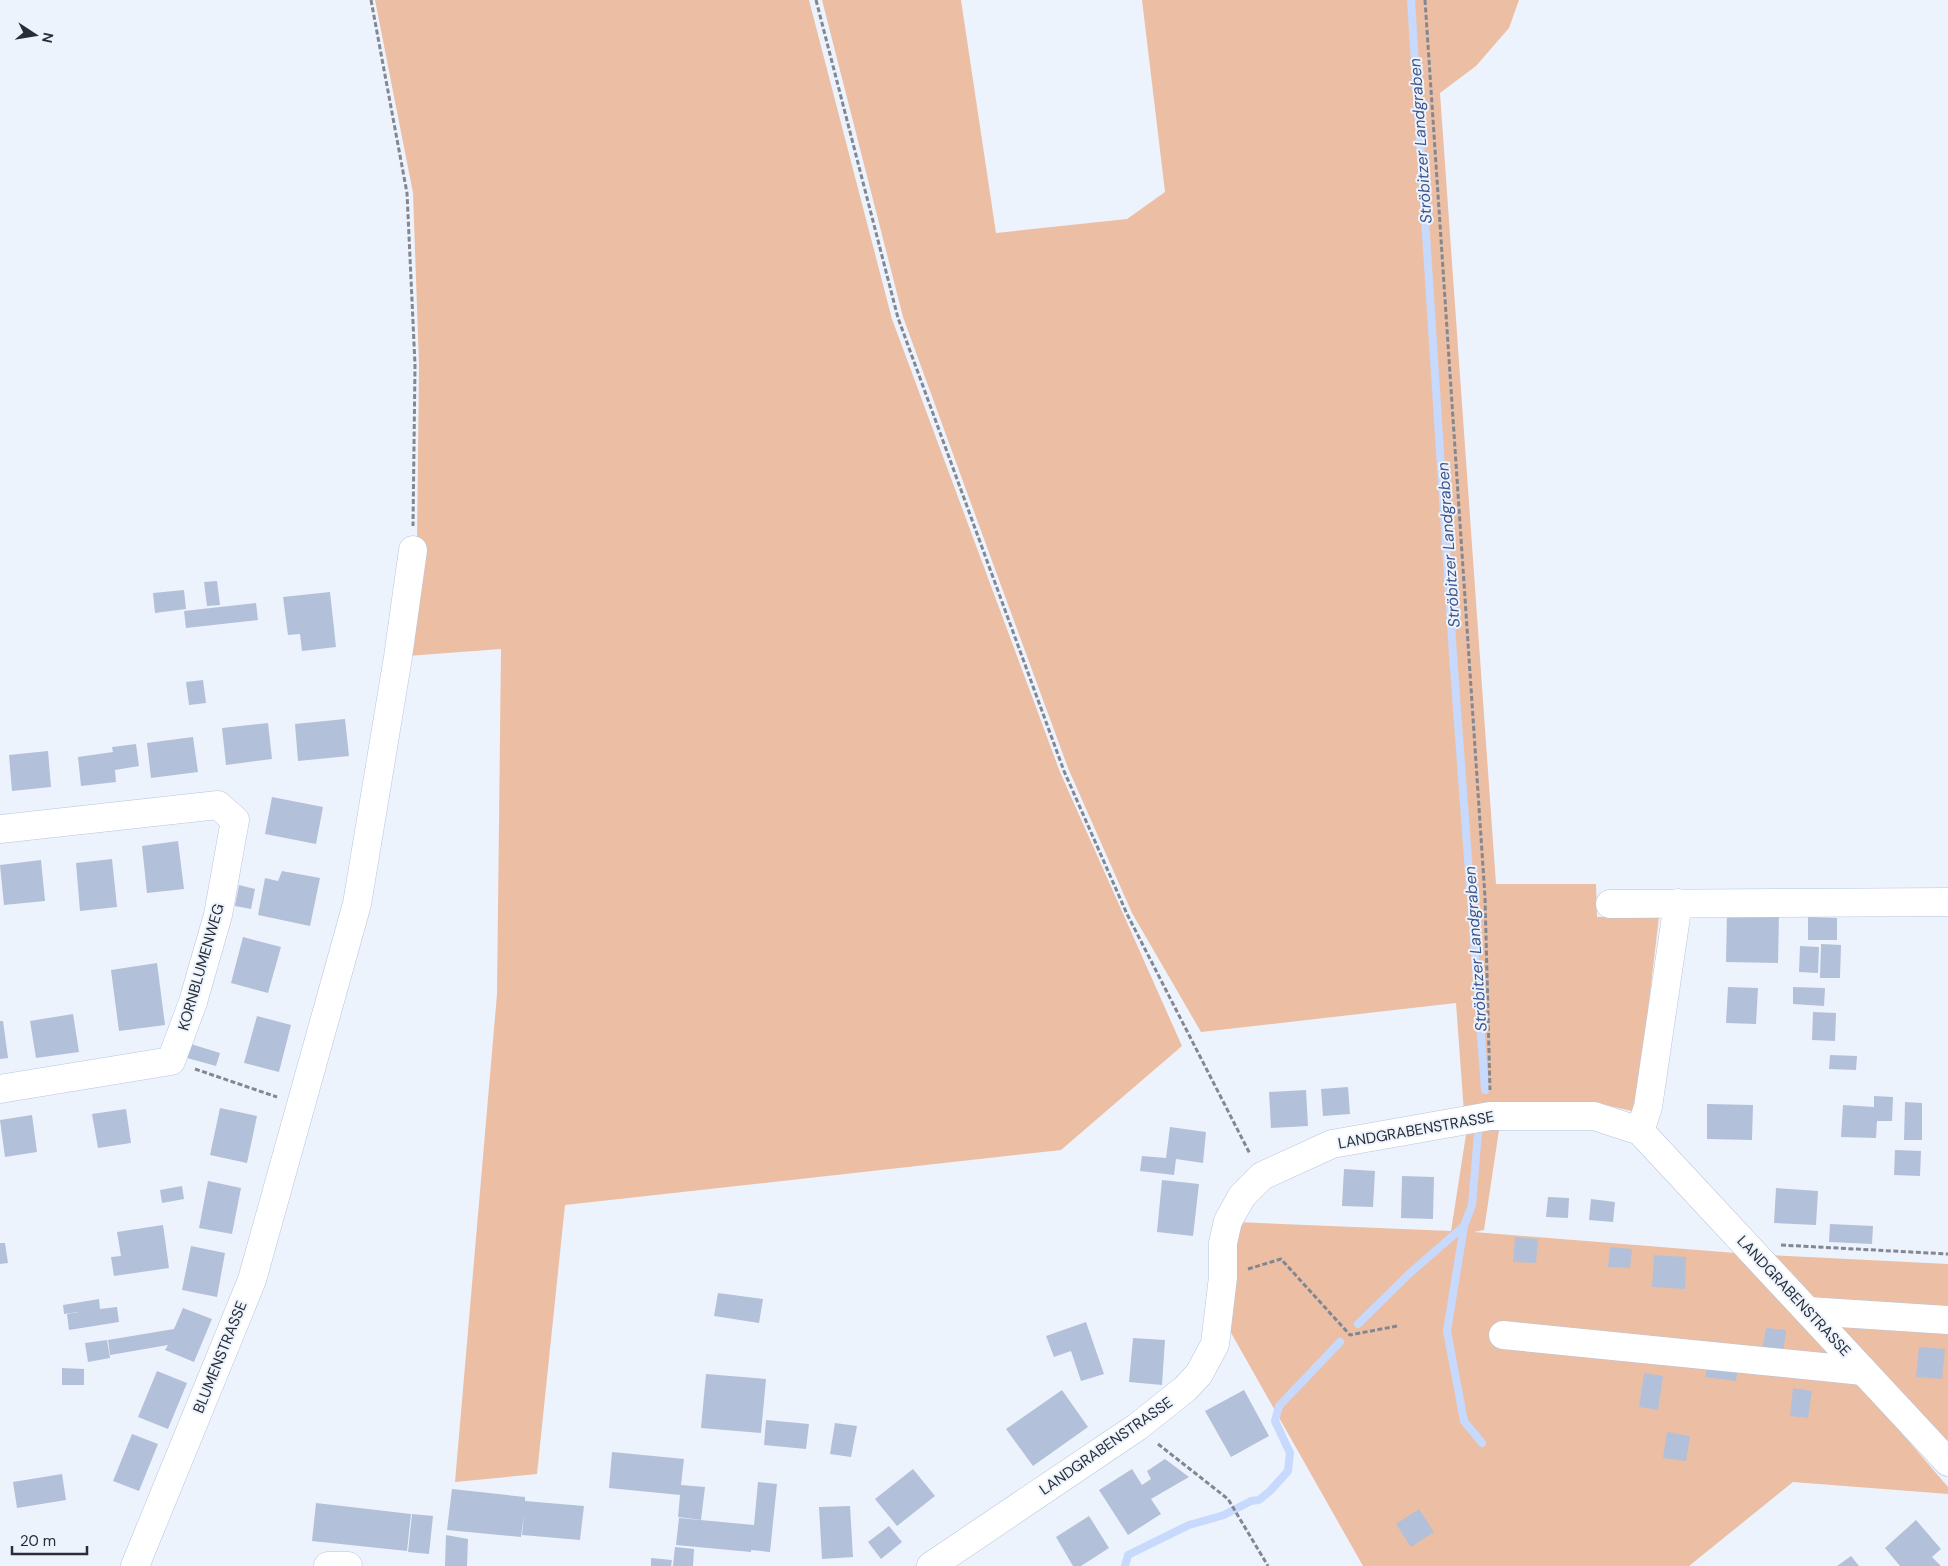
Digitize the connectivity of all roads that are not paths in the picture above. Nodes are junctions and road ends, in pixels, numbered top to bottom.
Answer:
1 (413, 550) road end
2 (0, 829) edge
3 (1948, 902) edge
4 (1678, 903) junction
5 (1610, 904) dead end
6 (0, 1089) edge
7 (1640, 1131) junction
8 (1808, 1311) junction
9 (1948, 1320) edge
10 (1503, 1336) dead end
11 (1863, 1371) junction
12 (1936, 1437) edge
13 (1948, 1462) edge
14 (136, 1566) edge
15 (328, 1566) edge
16 (348, 1566) edge
17 (931, 1566) edge

1 - 14 street, BLUMENSTRASSE
2 - 6 street, KORNBLUMENWEG
3 - 4 street
4 - 5 street
4 - 7 street
7 - 8 street, LANDGRABENSTRASSE
7 - 17 street, LANDGRABENSTRASSE
8 - 9 street
8 - 11 street, LANDGRABENSTRASSE
10 - 11 street
11 - 12 street, LANDGRABENSTRASSE
12 - 13 street, LANDGRABENSTRASSE
15 - 16 street

